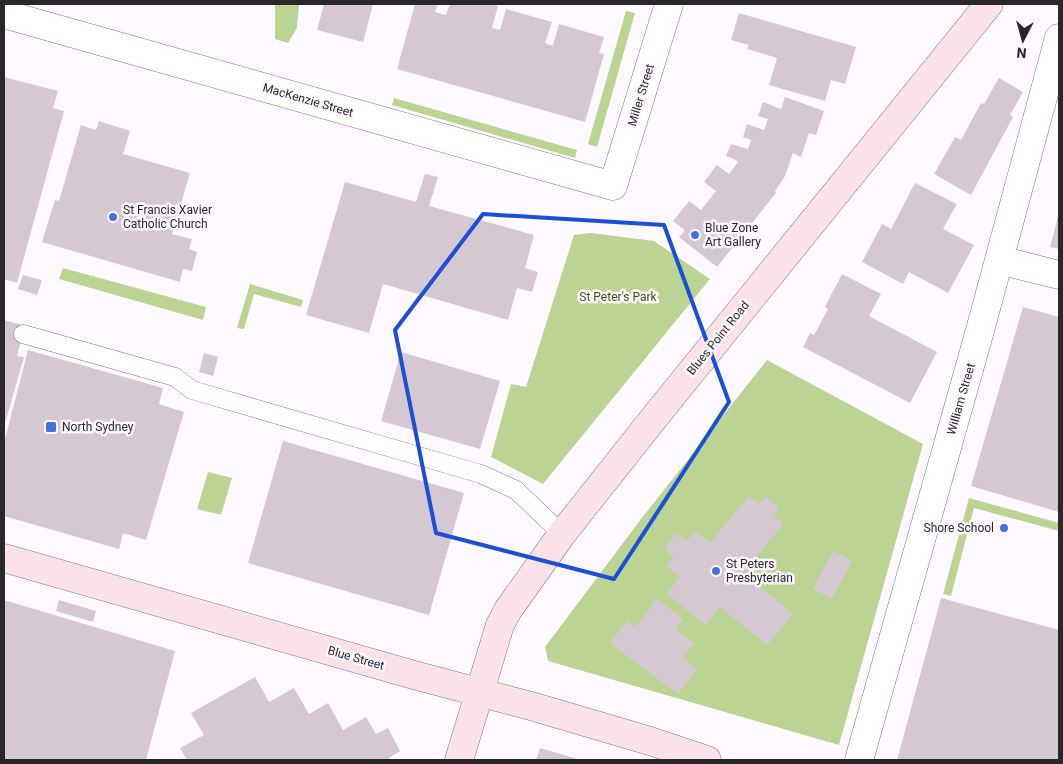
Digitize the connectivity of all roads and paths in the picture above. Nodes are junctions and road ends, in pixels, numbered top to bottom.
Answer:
1 (669, 4) edge
2 (990, 4) edge
3 (5, 20) edge
4 (1059, 38) edge
5 (613, 186) joint
6 (999, 260) junction
7 (1059, 275) edge
8 (23, 334) dead end
9 (562, 534) junction
10 (4, 558) edge
11 (479, 692) junction
12 (459, 760) edge
13 (707, 760) edge
14 (859, 760) edge

1 - 5 street, Miller Street
2 - 9 street, Blues Point Road
3 - 5 street, MacKenzie Street
4 - 6 street, William Street
6 - 7 street
6 - 14 street, William Street
8 - 9 lane
9 - 11 street, Blues Point Road
10 - 11 street, Blue Street
11 - 12 street
11 - 13 street, Blue Street

